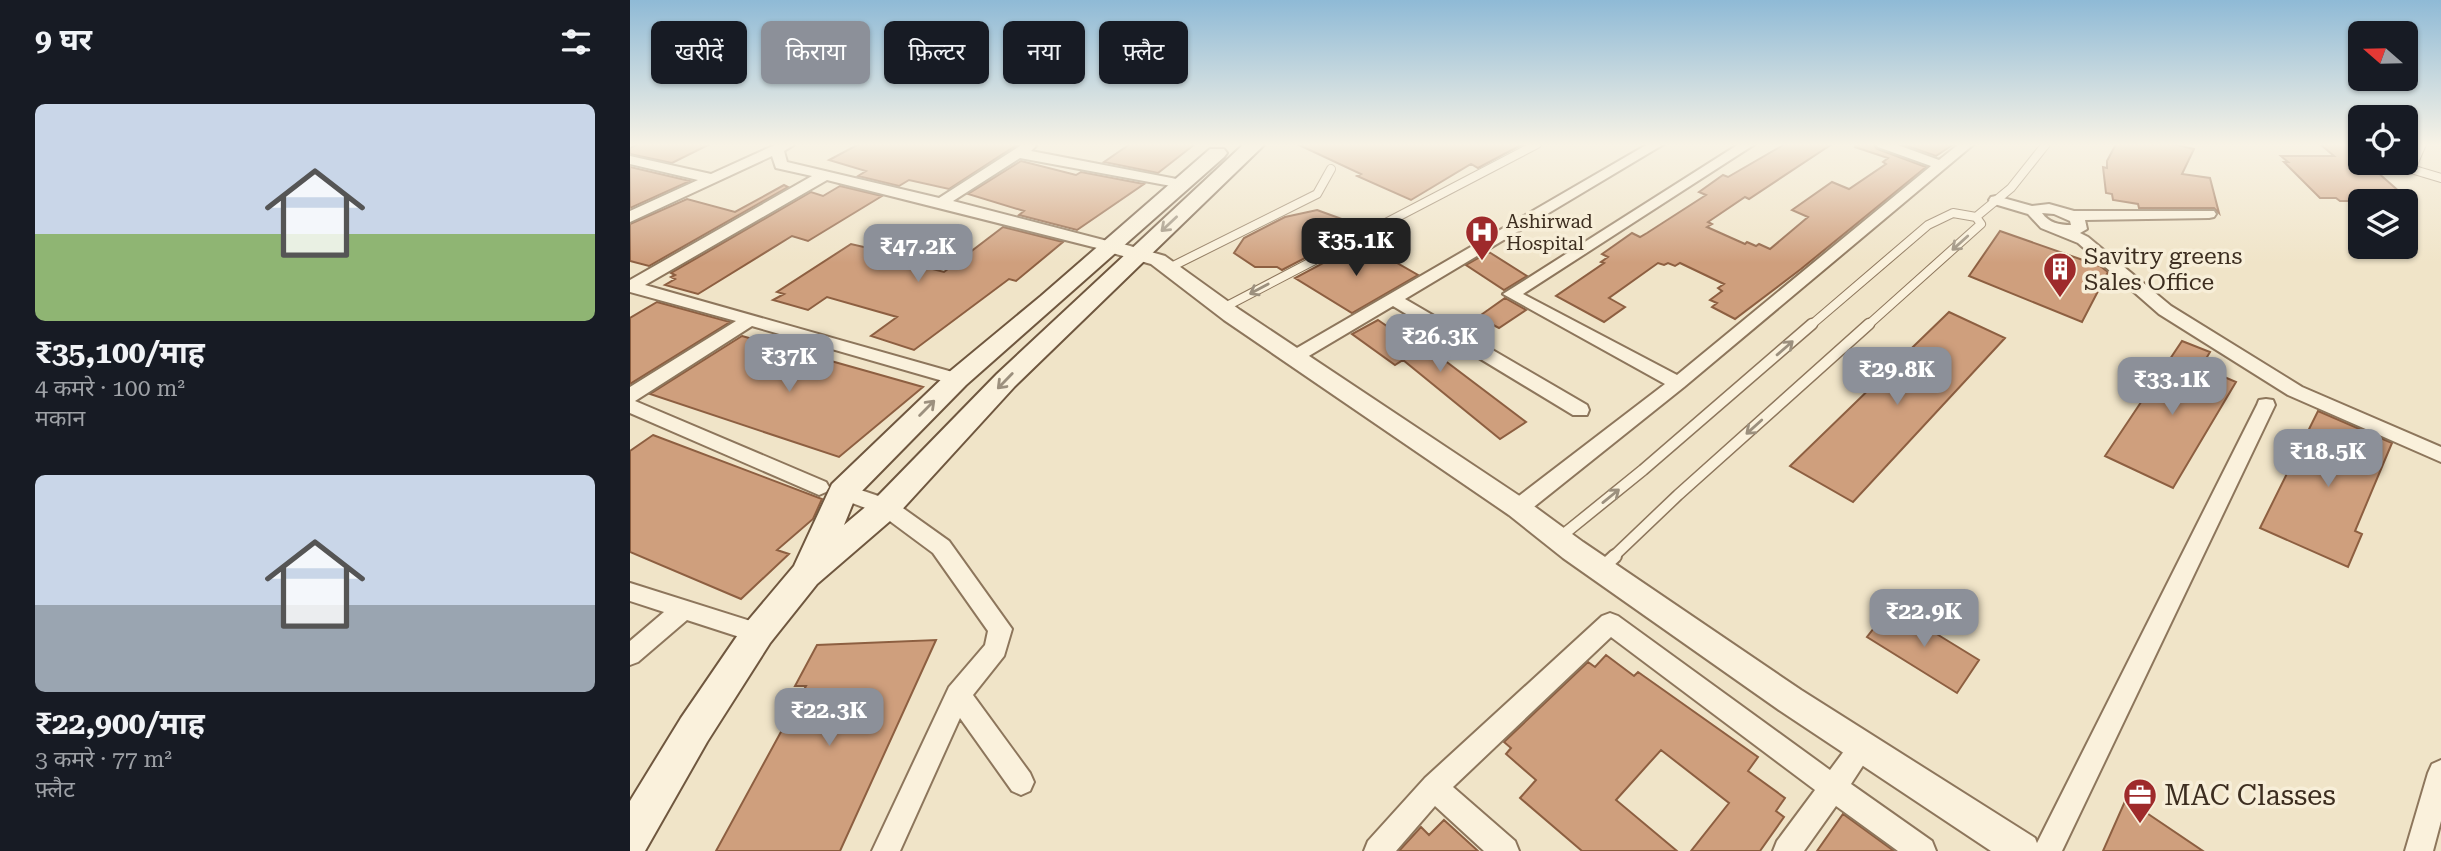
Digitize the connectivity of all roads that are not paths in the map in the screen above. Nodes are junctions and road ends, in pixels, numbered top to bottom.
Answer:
1 (702, 184) edge
2 (810, 184) edge
3 (859, 184) edge
4 (970, 184) edge
5 (1182, 184) edge
6 (1213, 184) edge
7 (1323, 184) edge
8 (1461, 184) edge
9 (1589, 184) edge
10 (1685, 184) edge
11 (1918, 184) edge
12 (2014, 184) edge
13 (1996, 200) junction
14 (939, 204) junction
15 (2034, 211) junction
16 (2209, 214) dead end
17 (2072, 216) junction
18 (630, 217) edge
19 (1976, 217) junction
20 (2060, 230) junction
21 (1109, 246) junction
22 (1136, 254) junction
23 (1169, 268) junction
24 (630, 287) edge
25 (1392, 299) junction
26 (1223, 308) junction
27 (750, 320) junction
28 (1296, 356) junction
29 (957, 379) junction
30 (1678, 383) junction
31 (630, 396) edge
32 (2266, 405) dead end
33 (630, 406) edge
34 (1580, 410) dead end
35 (2441, 455) edge
36 (831, 489) junction
37 (886, 507) junction
38 (1518, 508) junction
39 (1558, 538) junction
40 (1601, 569) junction
41 (806, 575) junction
42 (630, 592) edge
43 (684, 609) junction
44 (758, 633) junction
45 (630, 655) edge
46 (958, 695) junction
47 (1862, 747) junction
48 (2441, 773) edge
49 (1021, 782) dead end
50 (1434, 787) junction
51 (1833, 788) junction
52 (630, 839) edge
53 (886, 851) edge
54 (1378, 851) edge
55 (1504, 851) edge
56 (1787, 851) edge
57 (1922, 851) edge
58 (2022, 851) edge
59 (2048, 851) edge
60 (2419, 851) edge

1 - 18 street
2 - 24 street
3 - 14 street
4 - 14 street
5 - 21 main road
6 -> 22 main road
7 - 23 lane
8 -> 26 lane
9 - 25 street
10 - 30 street
11 - 30 street
12 - 13 lane
13 - 15 street
13 - 19 lane
14 - 21 street
15 - 17 street
15 - 20 street
16 - 17 street
17 - 20 street
39 -> 19 lane
19 -> 40 lane
20 - 35 street
21 - 22 street
21 - 29 main road
22 - 23 street
22 -> 37 main road
23 - 26 street
24 - 27 street
25 - 28 street
25 - 34 street
26 - 28 street
27 - 29 street
27 - 31 street
28 - 38 street
36 -> 29 main road
30 - 38 street
32 - 59 street
33 - 36 street
36 - 37 street
36 - 41 main road
37 - 41 main road
37 - 46 street
38 - 39 street
39 - 40 street
40 - 47 street
41 - 44 main road
42 - 43 street
43 - 44 street
43 - 45 street
44 - 52 main road
46 - 49 street
46 - 53 street
47 - 51 street
47 - 58 street
48 - 60 street
50 - 51 street
50 - 54 street
50 - 55 street
51 - 56 street
51 - 57 street

